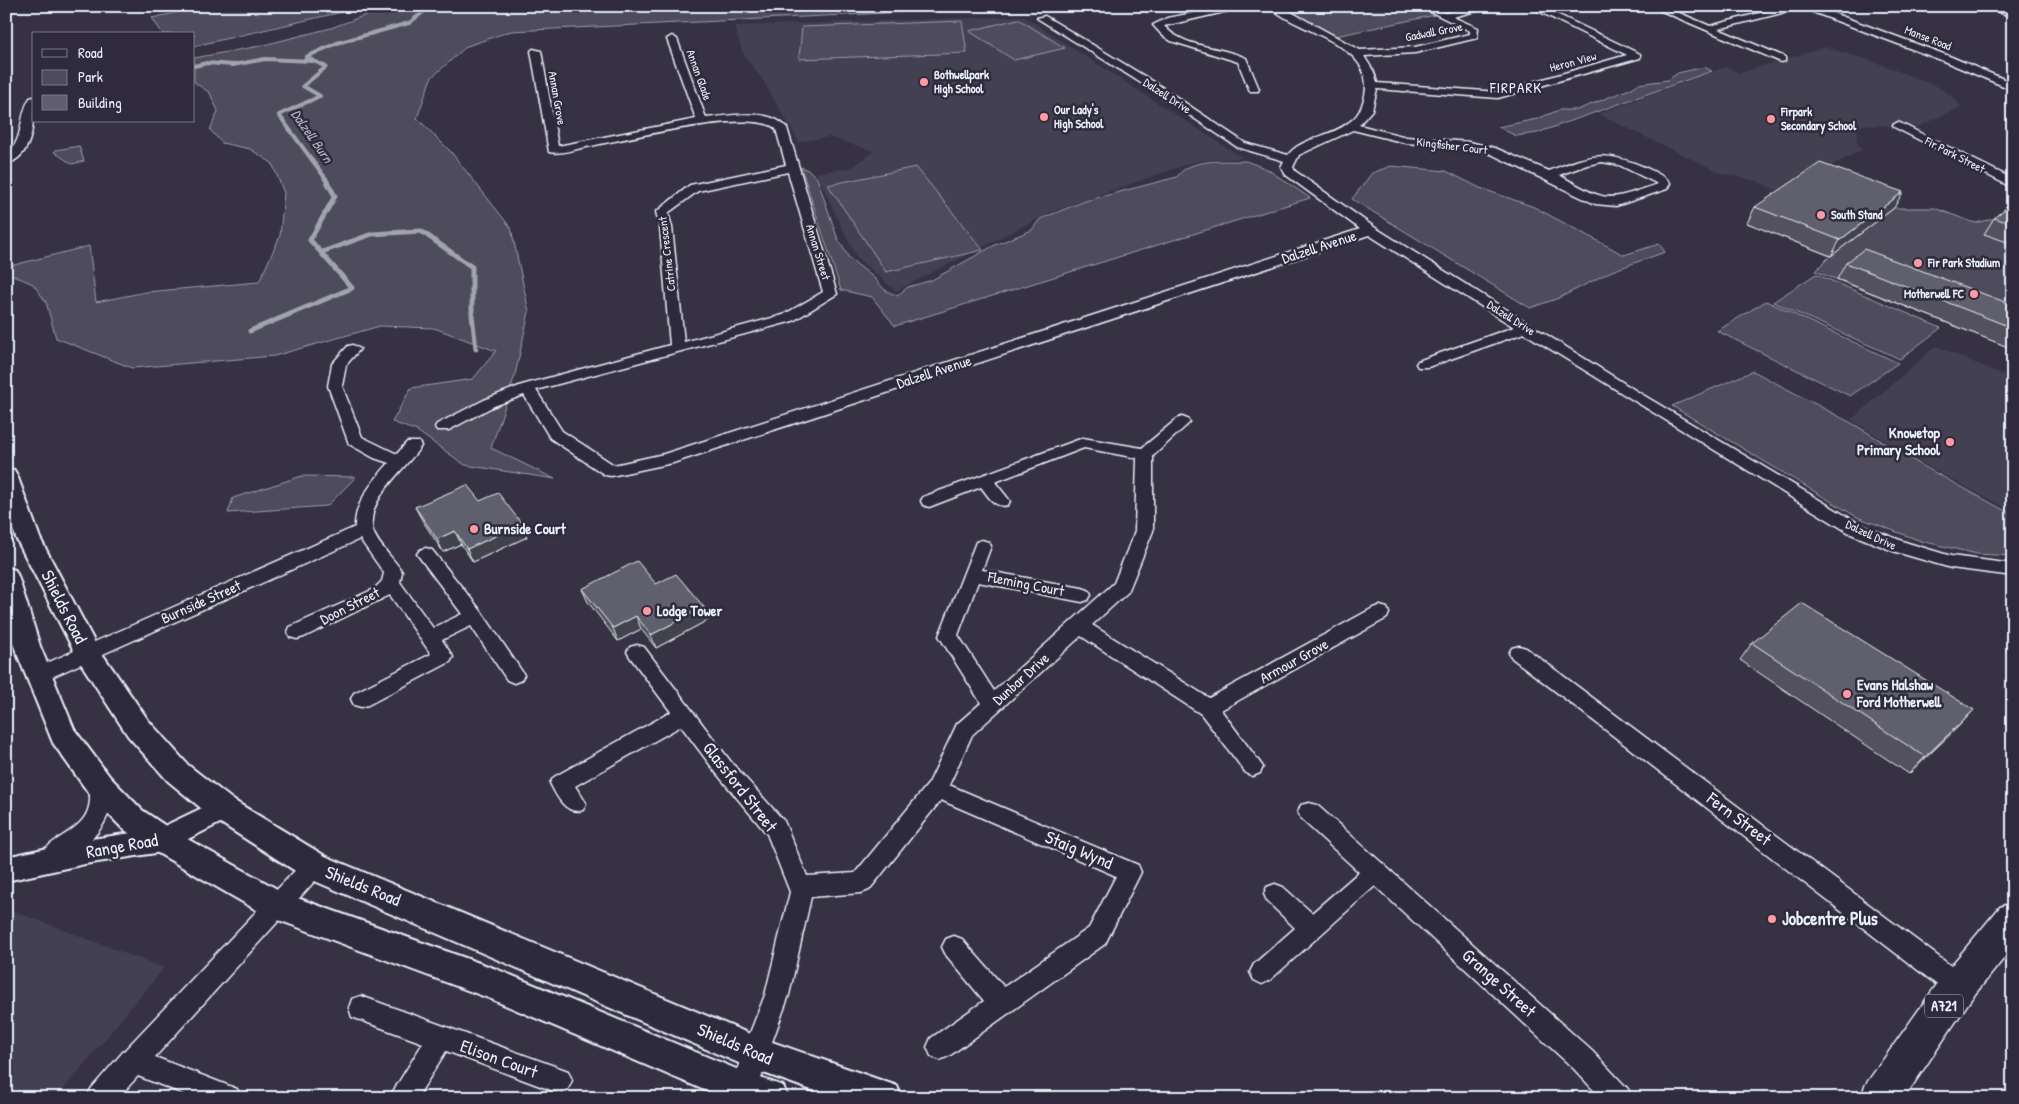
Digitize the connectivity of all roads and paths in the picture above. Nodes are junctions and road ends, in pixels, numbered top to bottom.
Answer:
1 (1246, 6) edge
2 (1273, 6) edge
3 (1423, 6) edge
4 (1491, 6) edge
5 (1532, 6) edge
6 (1654, 6) edge
7 (1798, 6) edge
8 (1805, 6) edge
9 (1990, 6) edge
10 (2013, 14) edge
11 (1444, 16) junction
12 (1042, 18) dead end
13 (1709, 29) junction
14 (672, 39) dead end
15 (536, 51) dead end
16 (1358, 53) junction
17 (1781, 59) dead end
18 (2013, 74) edge
19 (1992, 77) junction
20 (1372, 86) junction
21 (2013, 87) edge
22 (1254, 89) dead end
23 (32, 102) edge
24 (702, 121) junction
25 (1898, 125) dead end
26 (1352, 126) junction
27 (553, 150) joint
28 (1290, 159) junction
29 (6, 161) edge
30 (793, 168) junction
31 (1549, 175) junction
32 (2013, 184) edge
33 (1370, 230) junction
34 (1526, 328) junction
35 (677, 348) junction
36 (353, 349) dead end
37 (1423, 364) dead end
38 (527, 388) junction
39 (1182, 422) dead end
40 (443, 428) dead end
41 (413, 446) dead end
42 (1145, 454) junction
43 (400, 460) junction
44 (6, 476) edge
45 (984, 480) junction
46 (929, 501) dead end
47 (1002, 501) dead end
48 (364, 530) junction
49 (982, 546) dead end
50 (426, 554) dead end
51 (2013, 570) edge
52 (971, 574) junction
53 (6, 576) edge
54 (391, 583) junction
55 (1082, 594) dead end
56 (1380, 613) dead end
57 (474, 616) junction
58 (1080, 626) junction
59 (297, 632) dead end
60 (430, 638) junction
61 (87, 652) junction
62 (637, 652) dead end
63 (1519, 653) dead end
64 (514, 675) dead end
65 (38, 676) junction
66 (361, 699) dead end
67 (992, 704) junction
68 (1208, 708) junction
69 (684, 714) junction
70 (1253, 767) dead end
71 (100, 786) junction
72 (937, 789) junction
73 (575, 803) dead end
74 (223, 809) junction
75 (1309, 812) dead end
76 (162, 840) junction
77 (46, 861) junction
78 (314, 866) junction
79 (6, 869) edge
80 (1375, 872) junction
81 (800, 887) junction
82 (1275, 894) dead end
83 (276, 905) junction
84 (2013, 918) edge
85 (1312, 928) junction
86 (954, 947) dead end
87 (1262, 972) dead end
88 (1958, 986) junction
89 (1002, 1003) junction
90 (361, 1008) dead end
91 (440, 1038) junction
92 (940, 1047) dead end
93 (755, 1053) junction
94 (132, 1062) junction
95 (558, 1080) dead end
96 (753, 1095) edge
97 (100, 1098) edge
98 (228, 1098) edge
99 (402, 1098) edge
100 (885, 1098) edge
101 (1619, 1098) edge
102 (1880, 1098) edge

1 - 22 street
2 - 16 street
3 - 11 street, Gadwall Grove
4 - 11 street, Gadwall Grove
5 - 20 street, Heron View
6 - 13 street
7 - 13 street
8 - 19 street, Manse Road
9 - 10 street
11 - 16 street, Gadwall Grove
12 - 28 street, Dalzell Drive
13 - 17 street
14 - 24 street, Annan Glade
15 - 27 street, Annan Grove
16 - 20 street
18 - 19 street
19 - 21 street, Manse Road
20 - 26 street
23 - 29 street
24 - 27 street, Annan Street
24 - 30 street, Annan Street
25 - 32 street, Fir Park Street
26 - 28 street
26 - 31 street, Kingfisher Court
28 - 33 street, Dalzell Drive
30 - 35 street, Catrine Crescent
30 - 35 street, Annan Street
31 - 31 street, Kingfisher Court
33 - 34 street, Dalzell Drive
33 - 38 street, Dalzell Avenue
34 - 37 street
34 - 51 street, Dalzell Drive
35 - 38 street, Annan Street
36 - 43 street
38 - 40 street
39 - 42 street
41 - 43 street
42 - 45 street
42 - 58 street, Dunbar Drive
43 - 48 street
44 - 61 main road, Shields Road
45 - 46 street
45 - 47 street
48 - 54 street, Doon Street
48 - 61 street, Burnside Street
49 - 52 street, Fleming Court
50 - 57 street
52 - 55 street, Fleming Court
52 - 67 street, Fleming Court
53 - 65 main road
54 - 59 street, Doon Street
54 - 60 street
56 - 68 street, Armour Grove
57 - 60 street
57 - 64 street
58 - 67 street, Dunbar Drive
58 - 68 street
60 - 66 street
61 - 65 street, Burnside Street
61 - 74 main road, Shields Road
62 - 69 street, Glassford Street
63 - 88 street, Fern Street
65 - 71 main road
67 - 72 street, Dunbar Drive
68 - 70 street
69 - 73 street
69 - 81 street, Glassford Street
71 - 76 main road
71 - 77 street, Range Road
72 - 81 street, Dunbar Drive
72 - 89 street, Staig Wynd
74 - 76 street, Range Road
74 - 78 main road, Shields Road
75 - 80 street, Grange Street
76 - 77 street, Range Road
76 - 83 main road
77 - 79 street, Range Road
78 - 83 street
78 - 93 main road, Shields Road
80 - 85 street
80 - 101 street, Grange Street
81 - 93 street
82 - 85 street
83 - 94 street
83 - 96 main road
84 - 88 main road, A721
85 - 87 street
86 - 89 street
88 - 102 main road, A721
89 - 92 street, Staig Wynd
90 - 91 street, Elison Court
91 - 95 street, Elison Court
91 - 99 street, Elison Court
93 - 96 street
93 - 100 main road, Shields Road
94 - 97 street
94 - 98 street

